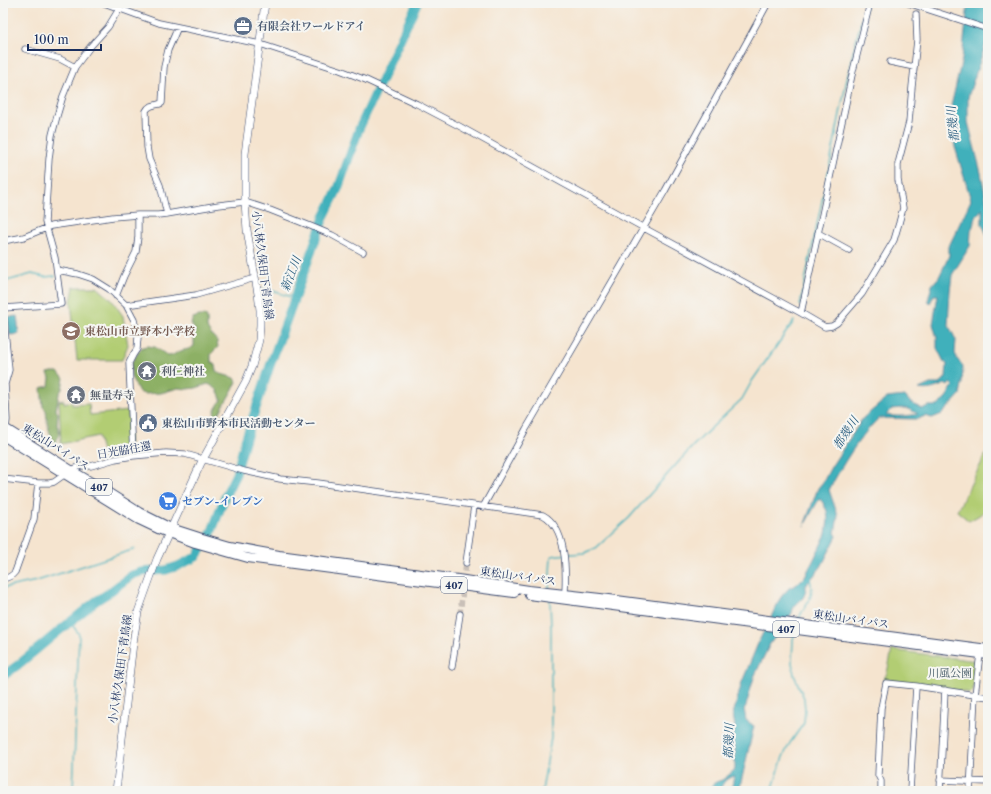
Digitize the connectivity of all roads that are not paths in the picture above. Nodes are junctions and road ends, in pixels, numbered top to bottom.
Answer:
1 (104, 3) edge
2 (122, 3) edge
3 (265, 3) edge
4 (768, 3) edge
5 (870, 3) edge
6 (908, 3) edge
7 (119, 9) junction
8 (916, 14) dead end
9 (178, 27) junction
10 (988, 29) edge
11 (260, 44) junction
12 (25, 49) dead end
13 (890, 62) dead end
14 (75, 67) junction
15 (914, 67) junction
16 (245, 202) junction
17 (138, 214) junction
18 (167, 214) junction
19 (47, 227) junction
20 (644, 228) junction
21 (818, 233) junction
22 (3, 241) edge
23 (850, 250) dead end
24 (363, 252) dead end
25 (57, 270) junction
26 (255, 278) junction
27 (116, 296) junction
28 (126, 305) junction
29 (3, 310) edge
30 (801, 313) junction
31 (3, 315) edge
32 (4, 431) edge
33 (132, 456) junction
34 (203, 458) junction
35 (67, 472) junction
36 (3, 479) edge
37 (38, 483) junction
38 (474, 506) junction
39 (483, 507) junction
40 (170, 530) junction
41 (215, 546) junction
42 (466, 563) tunnel mouth
43 (3, 579) edge
44 (565, 593) junction
45 (460, 614) tunnel mouth
46 (698, 614) junction
47 (877, 637) junction
48 (988, 649) edge
49 (984, 655) edge
50 (452, 668) dead end
51 (916, 686) junction
52 (945, 690) junction
53 (975, 695) junction
54 (988, 697) edge
55 (940, 780) junction
56 (971, 782) junction
57 (988, 782) edge
58 (116, 791) edge
59 (881, 791) edge
60 (910, 791) edge
61 (940, 791) edge
62 (970, 791) edge

1 - 7 street
2 - 7 street
3 - 11 main road, 小八林久保田下青鳥線
4 - 20 street
5 - 21 street
6 - 10 street
7 - 9 street
7 - 14 street
8 - 15 street
9 - 11 street
9 - 18 street
11 - 16 main road, 小八林久保田下青鳥線
11 - 20 street
12 - 14 street
13 - 15 street
14 - 19 street
15 - 30 street
16 - 18 street
16 - 24 street
16 - 26 main road, 小八林久保田下青鳥線
17 - 18 street
17 - 19 street
17 - 27 street
19 - 22 street
19 - 25 street
20 - 30 street
20 - 39 street
21 - 23 street
21 - 30 street
25 - 27 street
25 - 29 street
26 - 28 street
26 - 34 main road, 小八林久保田下青鳥線
27 - 28 street
28 - 33 street
29 - 31 street
31 - 32 street
32 - 35 highway, 東松山バイパス / 407
33 - 34 street, 日光脇往還
33 - 35 street, 日光脇往還
34 - 38 street, 日光脇往還
34 - 40 main road, 小八林久保田下青鳥線
35 - 37 street, 日光脇往還
35 - 40 highway, 東松山バイパス / 407
36 - 37 street, 日光脇往還
37 - 43 street
38 - 39 street
38 - 42 street
39 - 44 street
40 - 41 highway, 東松山バイパス / 407
40 - 58 main road, 小八林久保田下青鳥線
41 - 44 highway, 東松山バイパス / 407
41 - 46 highway, 東松山バイパス / 407
44 - 46 highway, 東松山バイパス / 407
45 - 50 street
46 - 47 highway, 東松山バイパス / 407
47 - 48 highway, 東松山バイパス / 407
47 - 49 highway, 東松山バイパス / 407
49 - 53 street
51 - 52 street
51 - 59 street
51 - 60 street
52 - 53 street
52 - 55 street
53 - 54 street
53 - 56 street
55 - 56 street
55 - 61 street
56 - 57 street
56 - 62 street

